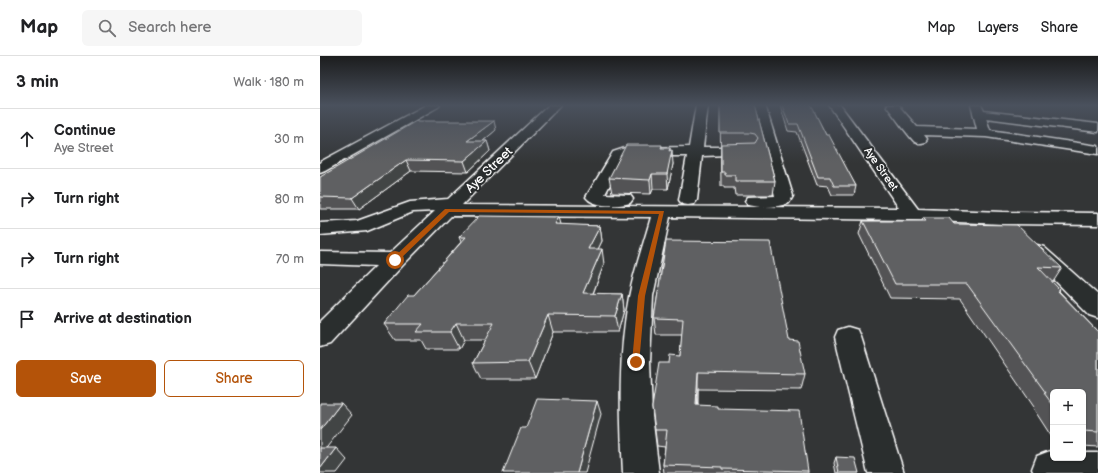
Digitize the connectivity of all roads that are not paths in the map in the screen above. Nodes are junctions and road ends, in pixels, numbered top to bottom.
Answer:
1 (399, 124) edge
2 (535, 124) edge
3 (699, 124) edge
4 (764, 124) edge
5 (849, 124) edge
6 (908, 124) edge
7 (983, 124) edge
8 (1076, 124) edge
9 (1098, 128) edge
10 (986, 133) junction
11 (1098, 150) edge
12 (696, 151) junction
13 (749, 151) edge
14 (320, 168) edge
15 (688, 200) junction
16 (451, 207) junction
17 (662, 212) junction
18 (912, 214) junction
19 (1003, 218) junction
20 (1098, 219) edge
21 (320, 229) edge
22 (320, 258) edge
23 (395, 260) junction
24 (1098, 309) edge
25 (320, 337) edge
26 (848, 337) dead end
27 (1050, 469) dead end
28 (1098, 471) edge
29 (641, 473) edge
30 (886, 473) edge

1 - 14 street
2 - 16 street, Aye Street
3 - 12 street
4 - 15 street
5 - 18 street, Aye Street
6 - 10 street
7 - 10 street
8 - 9 street
10 - 11 street
12 - 13 street
12 - 15 street
12 - 15 street
16 - 17 street
16 - 21 street
16 - 23 street, Aye Street
17 - 18 street
17 - 29 street
18 - 19 street
19 - 20 street
19 - 24 street
22 - 23 street
23 - 25 street, Aye Street
26 - 30 street
27 - 28 street

